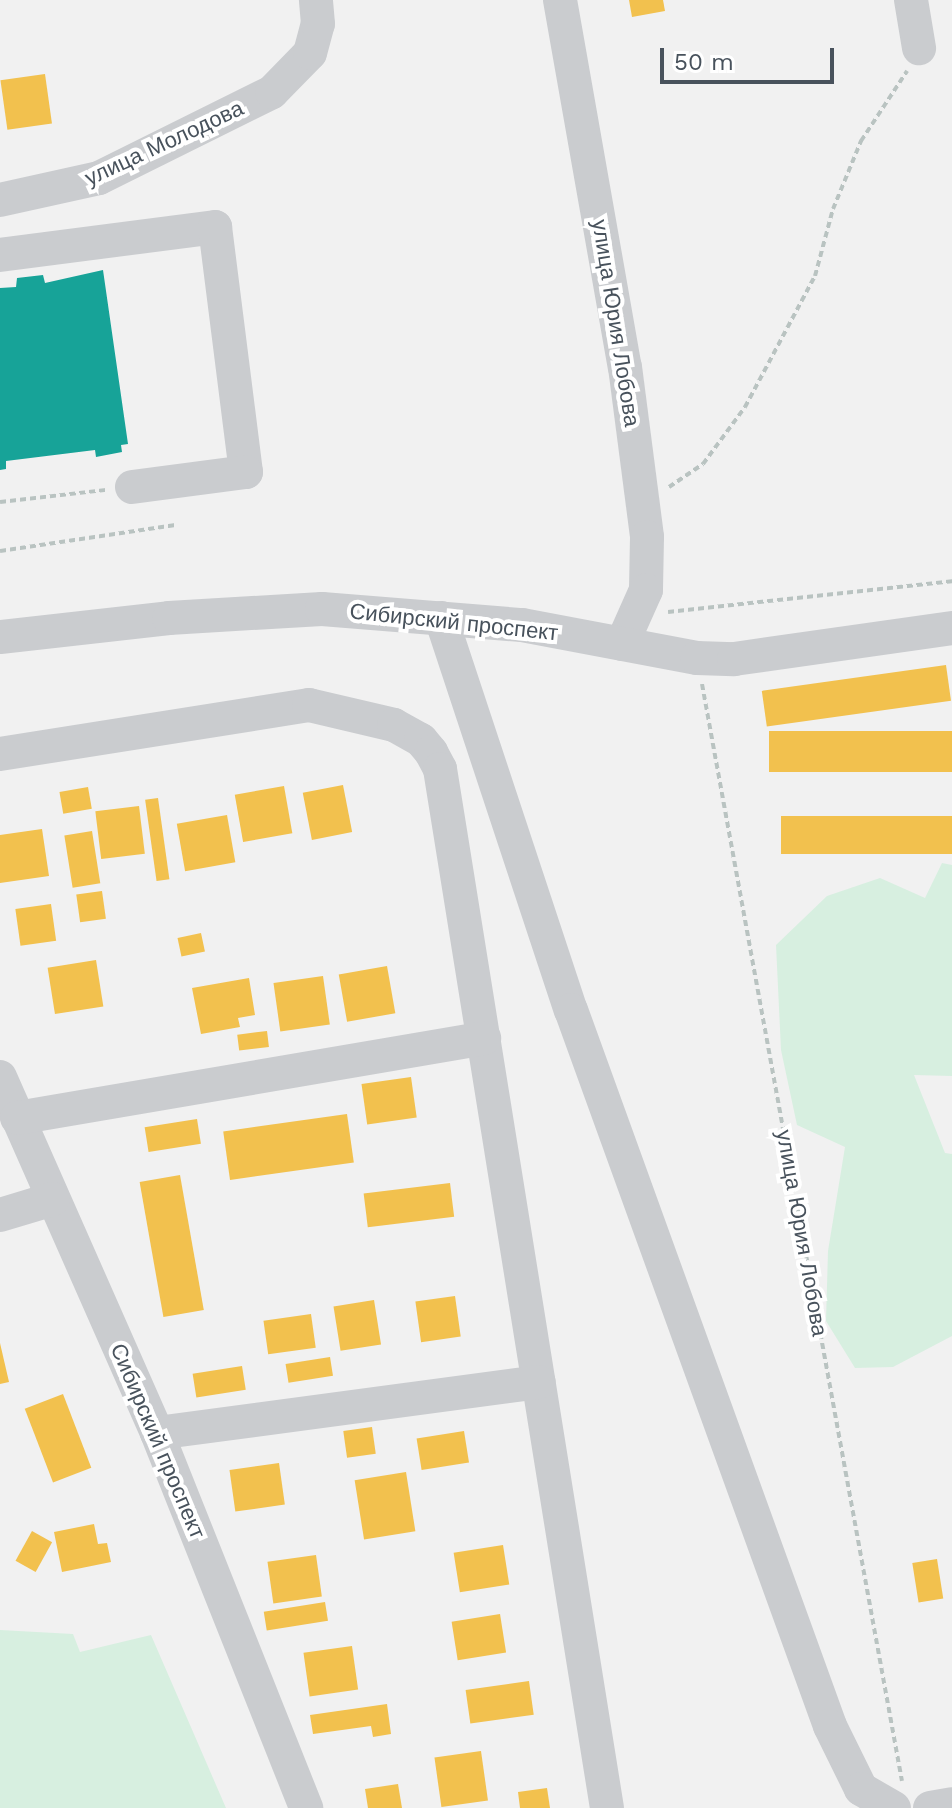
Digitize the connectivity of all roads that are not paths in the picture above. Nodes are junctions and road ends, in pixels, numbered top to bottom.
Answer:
1 (316, 0) edge
2 (560, 0) edge
3 (911, 0) edge
4 (919, 48) road end
5 (0, 200) edge
6 (0, 255) edge
7 (132, 487) road end
8 (441, 618) junction
9 (952, 628) edge
10 (630, 630) junction
11 (0, 637) edge
12 (0, 754) edge
13 (484, 1038) junction
14 (0, 1077) edge
15 (17, 1118) junction
16 (53, 1199) junction
17 (0, 1215) edge
18 (539, 1382) junction
19 (157, 1433) junction
20 (909, 1803) edge
21 (952, 1804) edge
22 (306, 1808) edge
23 (607, 1808) edge

1 - 5 street, улица Молодова
2 - 10 street, улица Юрия Лобова
3 - 4 street
6 - 7 street
8 - 10 street, Сибирский проспект
8 - 11 street, Сибирский проспект
8 - 20 street
9 - 10 street, Сибирский проспект
12 - 13 street
13 - 15 street
13 - 18 street
14 - 15 street, Сибирский проспект
15 - 16 street, Сибирский проспект
16 - 17 street
16 - 19 street, Сибирский проспект
18 - 19 street
18 - 23 street
19 - 22 street, Сибирский проспект
20 - 21 street

